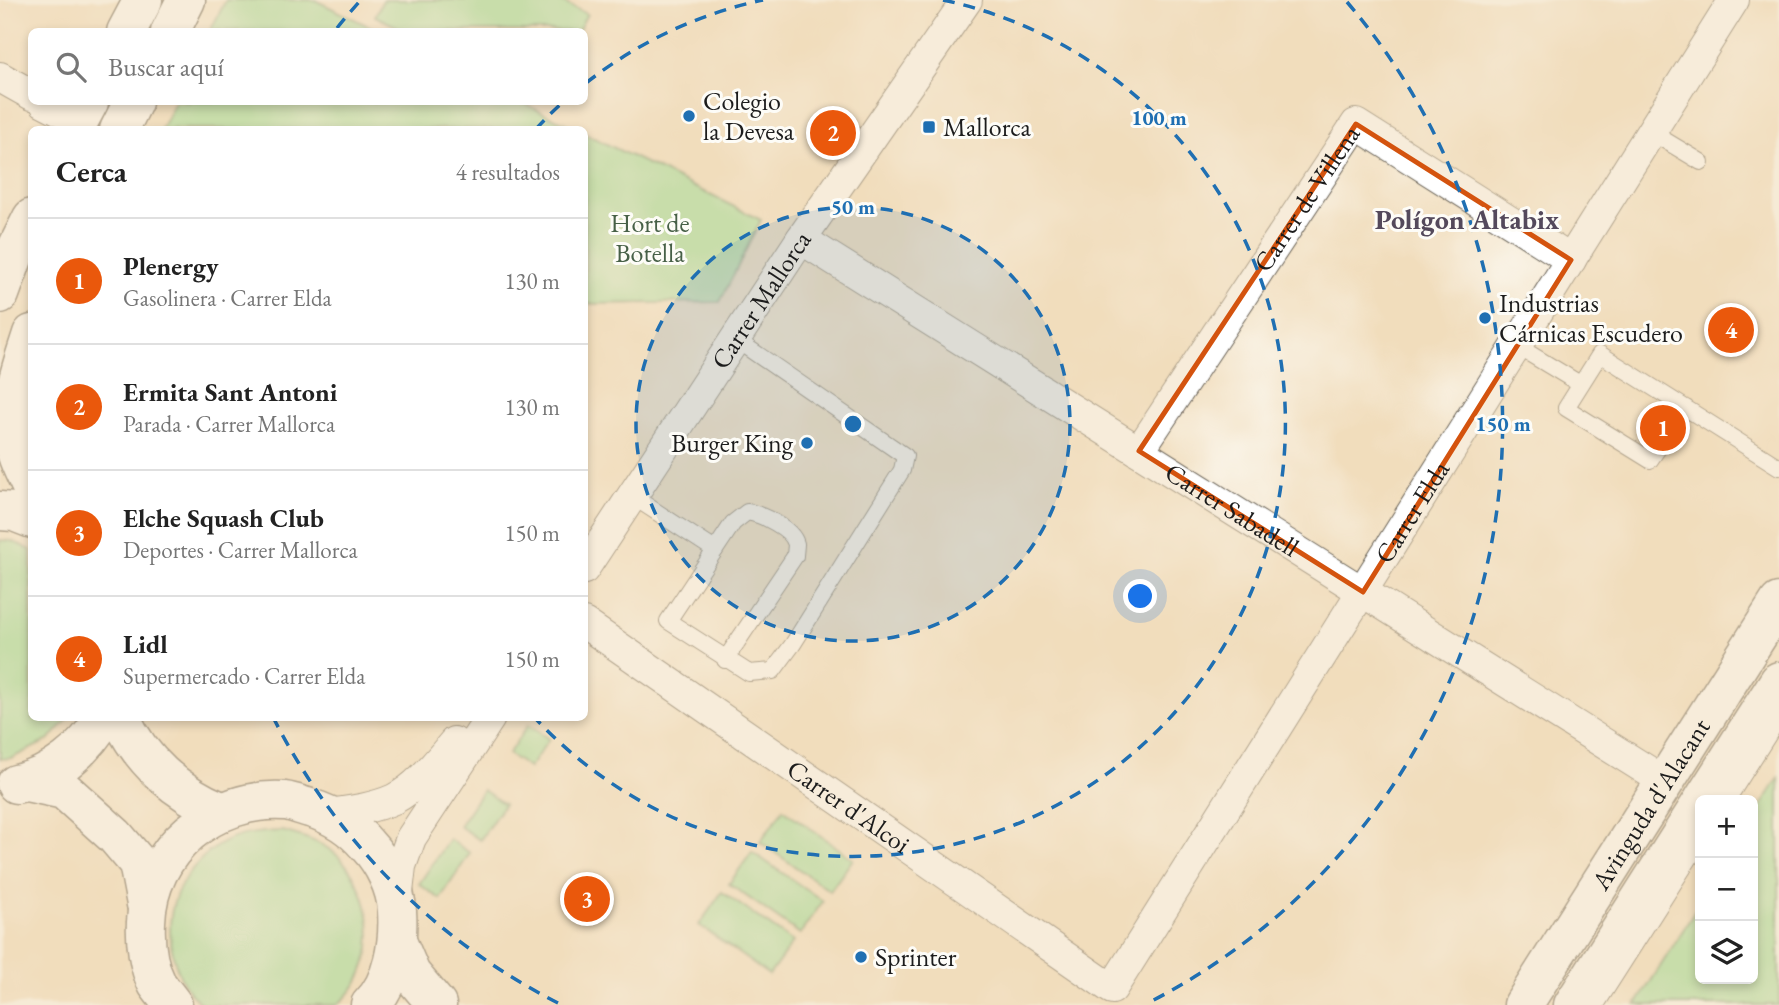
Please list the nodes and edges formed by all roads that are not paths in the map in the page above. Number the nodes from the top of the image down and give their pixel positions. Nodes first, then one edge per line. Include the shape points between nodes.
1 (143, 0) edge
2 (186, 0) edge
3 (967, 0) edge
4 (1734, 0) edge
5 (128, 28) edge
6 (172, 28) edge
7 (0, 77) edge
8 (28, 92) edge
9 (51, 105) edge
10 (132, 105) edge
11 (81, 117) edge
12 (121, 126) edge
13 (1651, 132) junction
14 (1701, 162) dead end
15 (801, 239) junction
16 (16, 247) edge
17 (1571, 260) junction
18 (0, 294) edge
19 (735, 339) junction
20 (1517, 346) junction
21 (28, 347) edge
22 (1580, 384) junction
23 (1686, 408) junction
24 (1139, 452) junction
25 (1779, 467) edge
26 (28, 481) edge
27 (632, 496) junction
28 (0, 511) edge
29 (28, 517) edge
30 (715, 550) junction
31 (588, 563) edge
32 (1363, 592) junction
33 (1779, 602) edge
34 (588, 626) edge
35 (725, 660) junction
36 (1779, 681) edge
37 (1779, 718) edge
38 (101, 721) edge
39 (123, 721) edge
40 (472, 721) edge
41 (488, 721) edge
42 (1664, 781) junction
43 (13, 785) edge
44 (1706, 795) edge
45 (1730, 795) edge
46 (221, 811) junction
47 (1695, 813) edge
48 (329, 814) junction
49 (1695, 850) edge
50 (397, 902) junction
51 (146, 904) junction
52 (397, 941) junction
53 (1112, 989) joint
54 (162, 998) edge
55 (370, 1005) edge
56 (437, 1005) edge
57 (1523, 1005) edge
58 (1573, 1005) edge
59 (1596, 1005) edge

1 - 5 main road
2 - 6 main road
3 - 15 street, Carrer Mallorca
4 - 13 street, Carrer Elda
7 - 8 street
9 - 11 street
10 - 12 main road
13 - 14 lane
13 - 17 street, Carrer Elda
15 - 19 street, Carrer Mallorca
15 - 24 street, Carrer Sabadell
16 - 18 main road
17 - 20 street, Carrer Elda
17 - 24 street, Carrer de Villena via 1356,124
19 - 27 street, Carrer Mallorca
19 - 35 lane via 905,456 895,482 773,671 749,673
20 - 22 lane
20 - 32 street, Carrer Elda
21 - 26 main road via 17,383 12,433
22 - 23 lane via 1600,354
22 - 23 lane via 1566,408 1650,460
23 - 25 lane
24 - 32 street, Carrer Sabadell
27 - 30 lane
27 - 31 street, Carrer Mallorca
28 - 29 main road
30 - 35 lane via 668,621
30 - 35 lane via 733,523 747,512 762,514 791,535 796,545 795,556
32 - 42 street, Carrer Sabadell
32 - 53 street, Carrer Elda
33 - 42 main road, Avinguda d'Alacant
34 - 53 street, Carrer d'Alcoi
36 - 44 main road, Avinguda d'Alacant
37 - 45 lane
38 - 43 main road via 78,750 54,769
39 - 46 main road via 141,750 173,785
40 - 48 street via 428,772 394,798
41 - 50 street via 411,838 401,866
42 - 57 main road, Avinguda d'Alacant
43 - 51 main road via 64,790 138,863
46 - 48 main road via 246,803 286,801
46 - 51 main road via 183,836 158,871
47 - 58 main road, Avinguda d'Alacant
48 - 50 main road via 354,831 374,853
49 - 59 lane
50 - 52 main road
51 - 54 main road via 145,942
52 - 55 main road via 392,965
52 - 56 main road via 411,974

